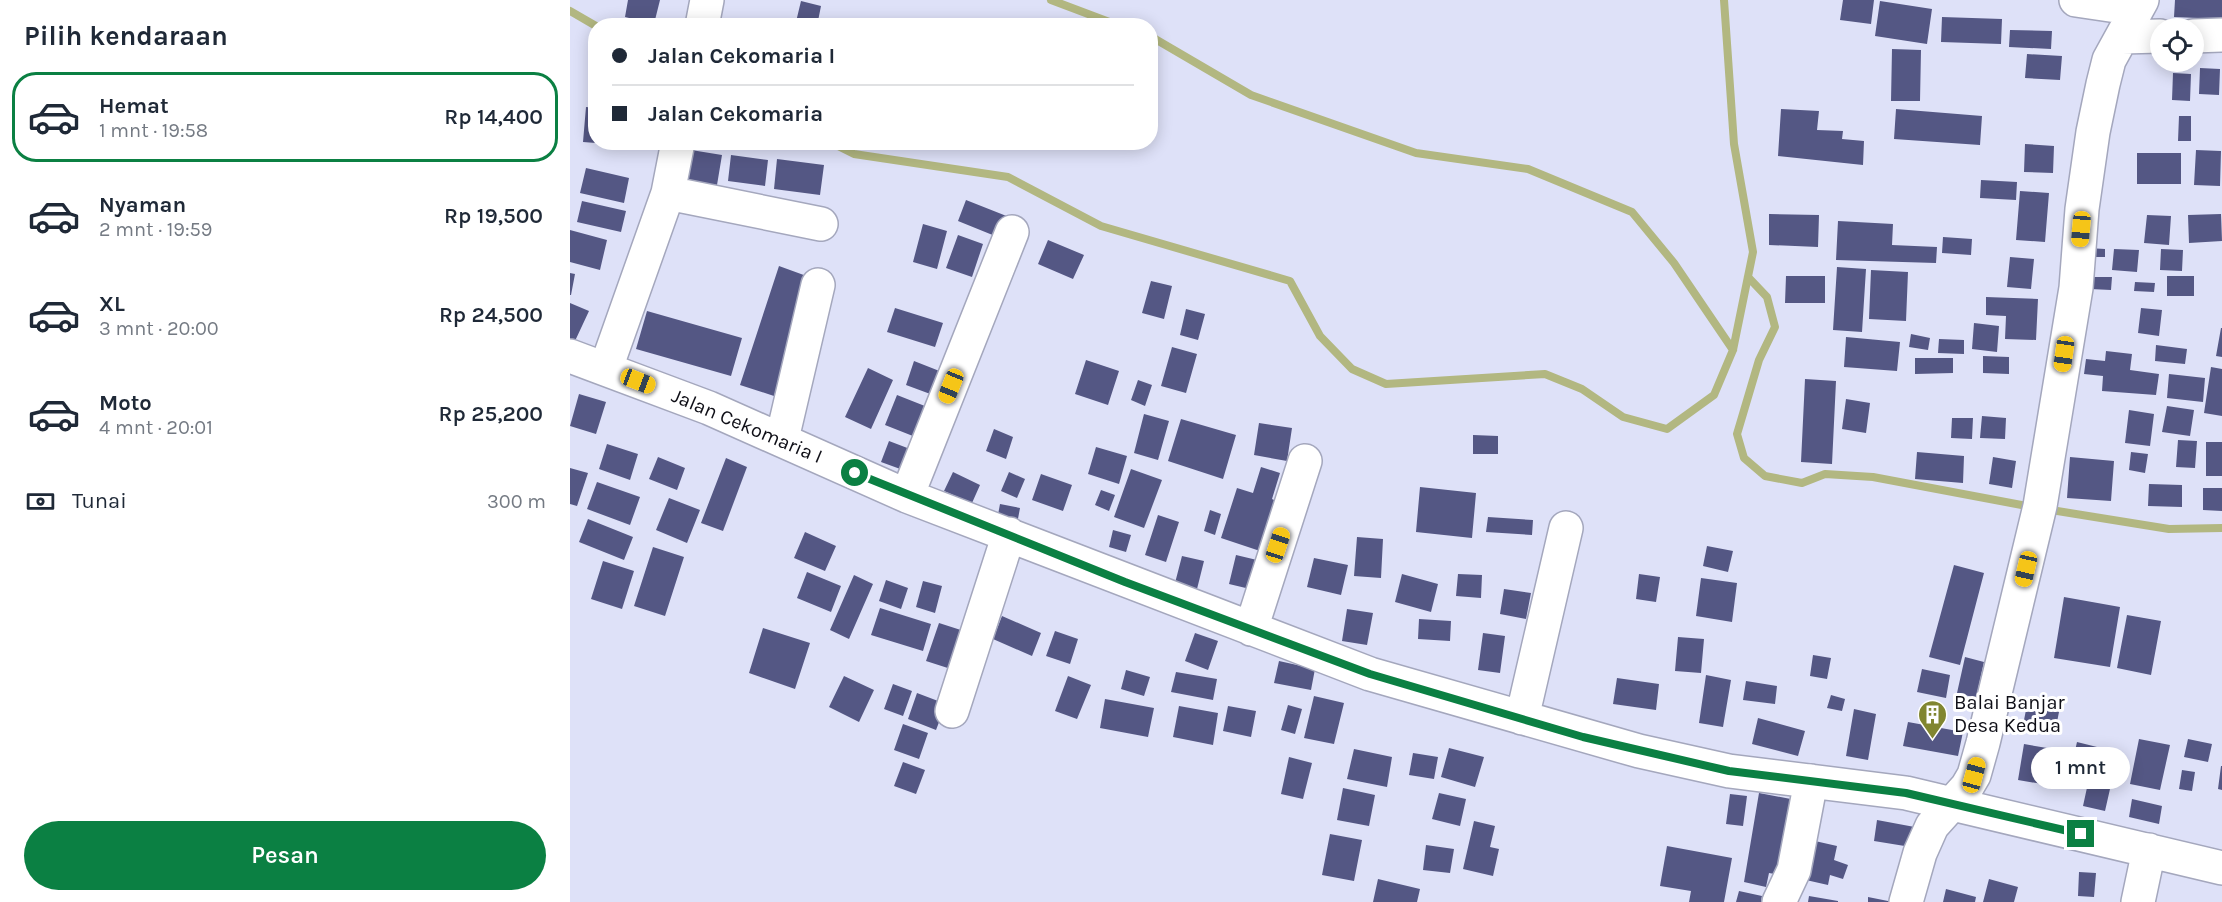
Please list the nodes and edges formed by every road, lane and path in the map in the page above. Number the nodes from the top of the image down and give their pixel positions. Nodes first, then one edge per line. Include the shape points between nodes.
1 (707, 0) edge
2 (2076, 0) edge
3 (2134, 15) edge
4 (704, 18) edge
5 (2150, 28) edge
6 (2222, 35) edge
7 (2204, 36) edge
8 (676, 150) edge
9 (668, 193) junction
10 (820, 224) dead end
11 (1012, 232) dead end
12 (818, 285) dead end
13 (570, 356) edge
14 (606, 368) junction
15 (783, 439) junction
16 (1305, 461) dead end
17 (907, 496) junction
18 (1566, 528) dead end
19 (1009, 534) junction
20 (1251, 628) junction
21 (952, 711) dead end
22 (1522, 718) junction
23 (1811, 781) junction
24 (1953, 804) junction
25 (2149, 850) junction
26 (2222, 868) edge
27 (1779, 902) edge
28 (1906, 902) edge
29 (2138, 902) edge

1 - 4 street
2 - 3 street
3 - 5 street
3 - 24 street via 2109,60 2093,132 2076,288 2037,518 1974,775
6 - 7 street
8 - 9 street
9 - 10 street
9 - 14 street
11 - 17 street
12 - 15 street
13 - 14 street, Jalan Cekomaria I
14 - 15 street, Jalan Cekomaria I
15 - 17 street, Jalan Cekomaria I
16 - 20 street
17 - 19 street, Jalan Cekomaria I
18 - 22 street
19 - 20 street, Jalan Cekomaria I
19 - 21 street
20 - 22 street, Jalan Cekomaria I via 1370,674
22 - 23 street, Jalan Cekomaria I via 1729,771
23 - 24 street, Jalan Cekomaria I via 1906,793
23 - 27 street via 1794,870
24 - 25 street, Jalan Cekomaria I
24 - 28 street via 1932,826
25 - 26 street, Jalan Cekomaria I
25 - 29 street

